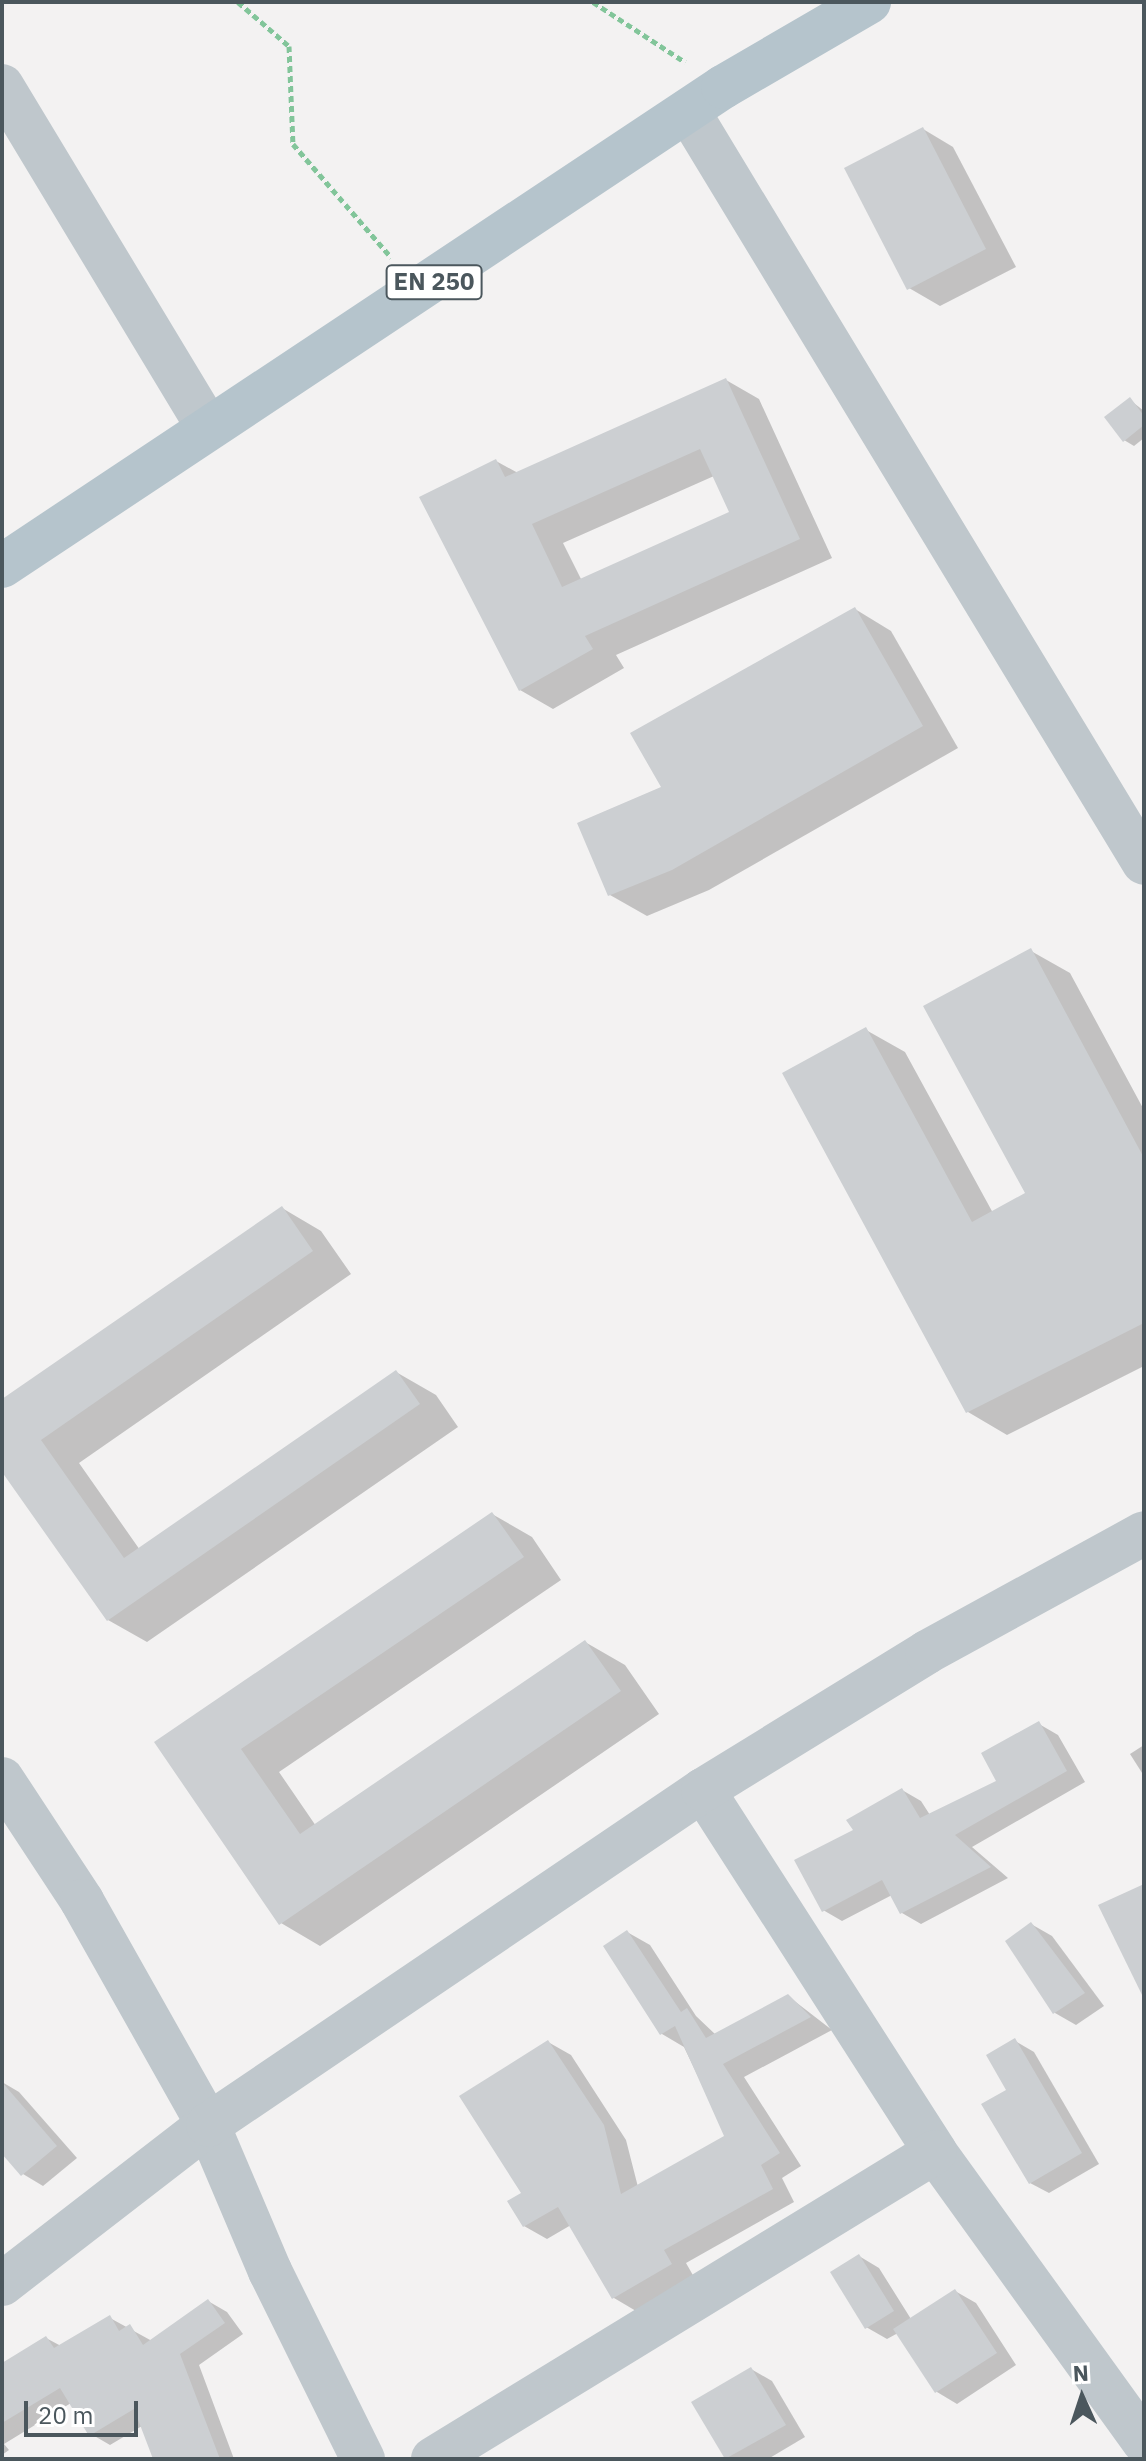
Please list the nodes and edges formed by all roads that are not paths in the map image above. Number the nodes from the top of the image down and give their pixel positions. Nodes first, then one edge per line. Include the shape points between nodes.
1 (869, 2) edge
2 (2, 86) edge
3 (688, 111) junction
4 (207, 426) junction
5 (2, 566) edge
6 (1142, 854) edge
7 (1144, 1533) edge
8 (2, 1779) edge
9 (703, 1790) junction
10 (208, 2125) junction
11 (935, 2152) junction
12 (2, 2284) edge
13 (1144, 2442) edge
14 (363, 2459) edge
15 (433, 2459) edge

1 - 3 main road, EN 250
2 - 4 street
3 - 4 main road, EN 250 via 421,291
3 - 6 street
4 - 5 main road, EN 250
7 - 9 street via 927,1652
8 - 10 street via 82,1901
9 - 10 street
9 - 11 street
10 - 12 street
10 - 14 street via 270,2271
11 - 13 street
11 - 15 street

